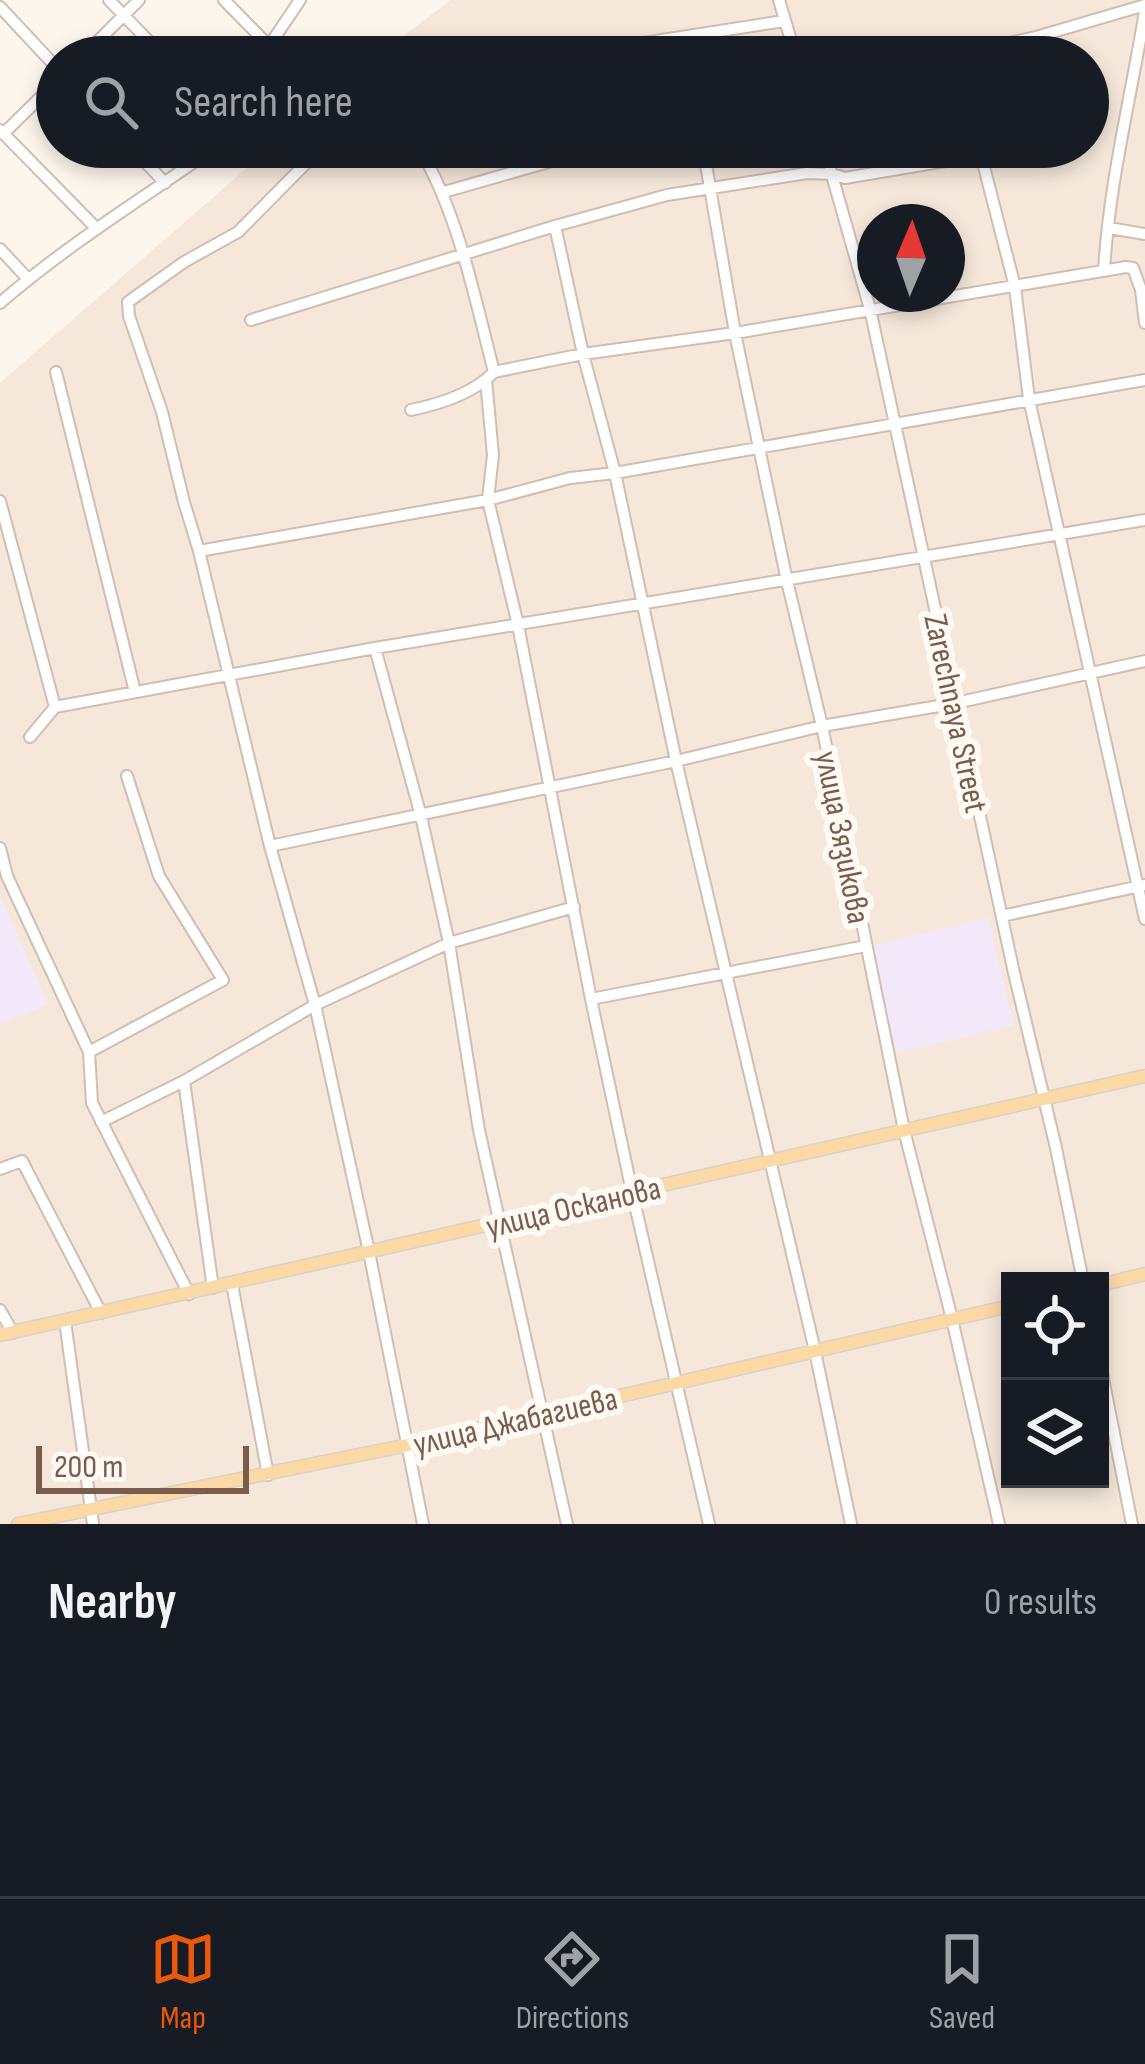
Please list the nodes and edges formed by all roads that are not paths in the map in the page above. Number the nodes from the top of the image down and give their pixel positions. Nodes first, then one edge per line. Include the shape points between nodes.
1 (109, 0) edge
2 (139, 0) edge
3 (224, 0) edge
4 (300, 0) edge
5 (779, 0) edge
6 (0, 7) edge
7 (1145, 8) edge
8 (124, 16) junction
9 (784, 21) junction
10 (104, 36) edge
11 (144, 36) edge
12 (259, 36) edge
13 (276, 36) edge
14 (679, 36) edge
15 (789, 36) edge
16 (1040, 36) edge
17 (36, 46) edge
18 (36, 100) edge
19 (1, 132) edge
20 (36, 167) edge
21 (37, 168) edge
22 (151, 168) edge
23 (186, 168) edge
24 (301, 168) edge
25 (430, 168) edge
26 (530, 168) edge
27 (706, 168) edge
28 (830, 168) edge
29 (896, 168) edge
30 (987, 168) edge
31 (832, 174) junction
32 (165, 183) junction
33 (708, 188) junction
34 (444, 193) junction
35 (555, 226) junction
36 (1109, 228) junction
37 (97, 229) junction
38 (1145, 234) edge
39 (0, 249) edge
40 (463, 256) junction
41 (857, 263) edge
42 (1104, 271) junction
43 (28, 279) junction
44 (1015, 287) junction
45 (965, 295) edge
46 (0, 303) edge
47 (857, 311) edge
48 (871, 312) edge
49 (251, 320) dead end
50 (1145, 323) edge
51 (735, 333) junction
52 (583, 354) junction
53 (56, 372) dead end
54 (490, 376) junction
55 (1145, 380) edge
56 (1029, 399) junction
57 (411, 410) dead end
58 (894, 423) junction
59 (759, 447) junction
60 (615, 473) junction
61 (488, 500) junction
62 (0, 501) edge
63 (1145, 520) edge
64 (1060, 536) junction
65 (199, 551) junction
66 (923, 558) junction
67 (787, 580) junction
68 (642, 605) junction
69 (518, 625) junction
70 (375, 648) junction
71 (1145, 662) edge
72 (1089, 672) junction
73 (228, 675) junction
74 (134, 692) junction
75 (956, 703) junction
76 (55, 707) junction
77 (822, 726) junction
78 (30, 736) dead end
79 (676, 761) junction
80 (127, 776) dead end
81 (550, 787) junction
82 (421, 816) junction
83 (270, 846) junction
84 (0, 848) edge
85 (1141, 886) edge
86 (574, 907) junction
87 (1002, 916) junction
88 (1145, 919) edge
89 (449, 943) junction
90 (866, 946) junction
91 (725, 973) junction
92 (591, 999) junction
93 (315, 1005) junction
94 (89, 1052) junction
95 (1145, 1076) edge
96 (184, 1081) junction
97 (1044, 1097) junction
98 (101, 1122) junction
99 (904, 1130) junction
100 (769, 1161) junction
101 (0, 1169) edge
102 (632, 1192) junction
103 (500, 1222) junction
104 (369, 1252) junction
105 (1081, 1272) edge
106 (1145, 1274) edge
107 (1109, 1283) edge
108 (232, 1284) junction
109 (213, 1288) junction
110 (189, 1294) junction
111 (1001, 1308) edge
112 (0, 1310) edge
113 (101, 1313) junction
114 (952, 1319) junction
115 (65, 1321) junction
116 (6, 1334) edge
117 (815, 1351) junction
118 (1103, 1380) edge
119 (678, 1383) junction
120 (541, 1416) junction
121 (407, 1445) junction
122 (268, 1475) junction
123 (92, 1508) junction
124 (18, 1524) edge
125 (93, 1524) edge
126 (423, 1524) edge
127 (568, 1524) edge
128 (709, 1524) edge
129 (851, 1524) edge
130 (998, 1524) edge
131 (1132, 1524) edge

1 - 8 street
2 - 8 street
3 - 12 street
4 - 13 street
5 - 9 street
6 - 17 street
7 - 16 street
7 - 36 street
8 - 10 street
8 - 11 street
9 - 14 street
9 - 15 street
18 - 19 street
19 - 20 street
21 - 37 street
22 - 32 street
23 - 32 street
24 - 65 street via 238,232 128,302
25 - 34 street
26 - 34 street
27 - 33 street, улица Зязикова
28 - 31 street, Zarechnaya Street
29 - 31 street
30 - 44 street
31 - 33 street
31 - 41 street, Zarechnaya Street
32 - 37 street
33 - 35 street
33 - 51 street, улица Зязикова
34 - 40 street
35 - 40 street
35 - 52 street
36 - 38 street
36 - 42 street
37 - 43 street
39 - 43 street
40 - 49 street
40 - 54 street
42 - 44 street
42 - 50 street via 1132,268
43 - 46 street
44 - 45 street
44 - 56 street
47 - 51 street
48 - 58 street, Zarechnaya Street
51 - 52 street
51 - 59 street, улица Зязикова
52 - 54 street
52 - 60 street
53 - 74 street
54 - 57 street
54 - 61 street
55 - 56 street
56 - 58 street
56 - 64 street
58 - 59 street
58 - 66 street, Zarechnaya Street
59 - 60 street
59 - 67 street, улица Зязикова
60 - 61 street
60 - 68 street
61 - 65 street
61 - 69 street
62 - 76 street
63 - 64 street
64 - 66 street
64 - 72 street
65 - 73 street
66 - 67 street
66 - 75 street, Zarechnaya Street
67 - 68 street
67 - 77 street, улица Зязикова
68 - 69 street
68 - 79 street
69 - 70 street
69 - 81 street
70 - 73 street
70 - 82 street
71 - 72 street
72 - 75 street
72 - 85 street
73 - 74 street
73 - 83 street
74 - 76 street
75 - 77 street
75 - 87 street, Zarechnaya Street
76 - 78 street
77 - 79 street
77 - 90 street, улица Зязикова
79 - 81 street
79 - 91 street
80 - 94 street via 159,876 223,980
81 - 82 street
81 - 86 street
82 - 83 street
82 - 89 street
83 - 93 street
84 - 94 street
85 - 87 street
85 - 88 street
86 - 89 street
86 - 92 street
87 - 97 street, Zarechnaya Street
89 - 93 street
89 - 103 street
90 - 91 street
90 - 99 street, улица Зязикова
91 - 92 street
91 - 100 street
92 - 102 street
93 - 96 street
93 - 104 street
94 - 98 street
95 - 97 main road, улица Осканова
96 - 98 street
96 - 109 street
97 - 99 main road, улица Осканова
97 - 105 street, Zarechnaya Street
98 - 110 street
99 - 100 main road, улица Осканова
99 - 114 street, улица Зязикова
100 - 102 main road, улица Осканова
100 - 117 street
101 - 113 street via 22,1161
102 - 103 main road, улица Осканова
102 - 119 street
103 - 104 main road, улица Осканова
103 - 120 street
104 - 108 main road, улица Осканова
104 - 121 street
106 - 107 main road
108 - 109 main road, улица Осканова
108 - 122 street
109 - 110 main road, улица Осканова
110 - 113 main road, улица Осканова
111 - 114 main road, улица Джабагиева
112 - 116 street
113 - 115 main road, улица Осканова
114 - 117 main road, улица Джабагиева
114 - 130 street, улица Зязикова
115 - 116 main road, улица Осканова
115 - 123 street
117 - 119 main road, улица Джабагиева
117 - 129 street
118 - 131 street
119 - 120 main road, улица Джабагиева
119 - 128 street
120 - 121 main road, улица Джабагиева
120 - 127 street
121 - 122 main road, улица Джабагиева
121 - 126 street
122 - 123 main road, улица Джабагиева
123 - 124 main road, улица Джабагиева
123 - 125 street

